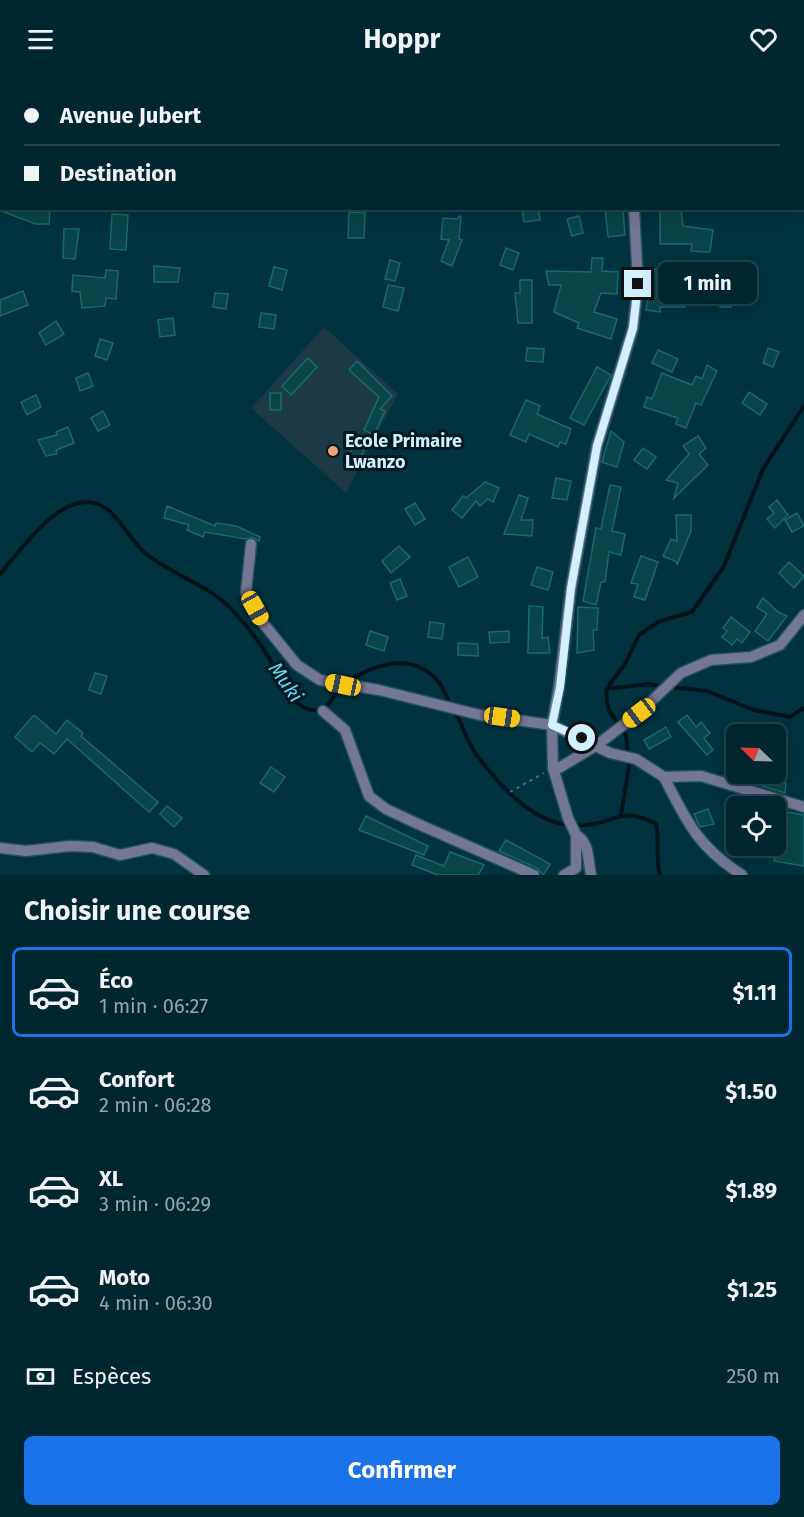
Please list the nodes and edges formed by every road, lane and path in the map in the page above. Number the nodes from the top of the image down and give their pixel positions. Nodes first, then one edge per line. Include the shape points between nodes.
1 (634, 210) edge
2 (251, 544) dead end
3 (804, 615) edge
4 (323, 711) dead end
5 (552, 725) junction
6 (597, 745) junction
7 (553, 768) junction
8 (664, 777) junction
9 (510, 792) dead end
10 (804, 807) edge
11 (576, 835) junction
12 (0, 848) edge
13 (576, 868) junction
14 (204, 875) edge
15 (534, 875) edge
16 (564, 875) edge
17 (591, 875) edge
18 (742, 875) edge

1 - 5 street via 638,284 633,328 597,446 571,588
2 - 5 street via 246,592 263,623 297,665 320,680 480,715
3 - 6 street via 780,645 752,657 711,660 681,673 639,713
4 - 15 street via 345,730 369,796 386,809
5 - 6 street
5 - 7 street
6 - 7 street
6 - 8 street via 610,753 636,759
7 - 9 path
7 - 11 street
8 - 10 street via 701,776
8 - 18 street via 703,846
11 - 13 street
11 - 17 street via 586,846
12 - 14 street via 26,851 93,847 120,855 152,848 174,854
13 - 16 street
13 - 17 street

